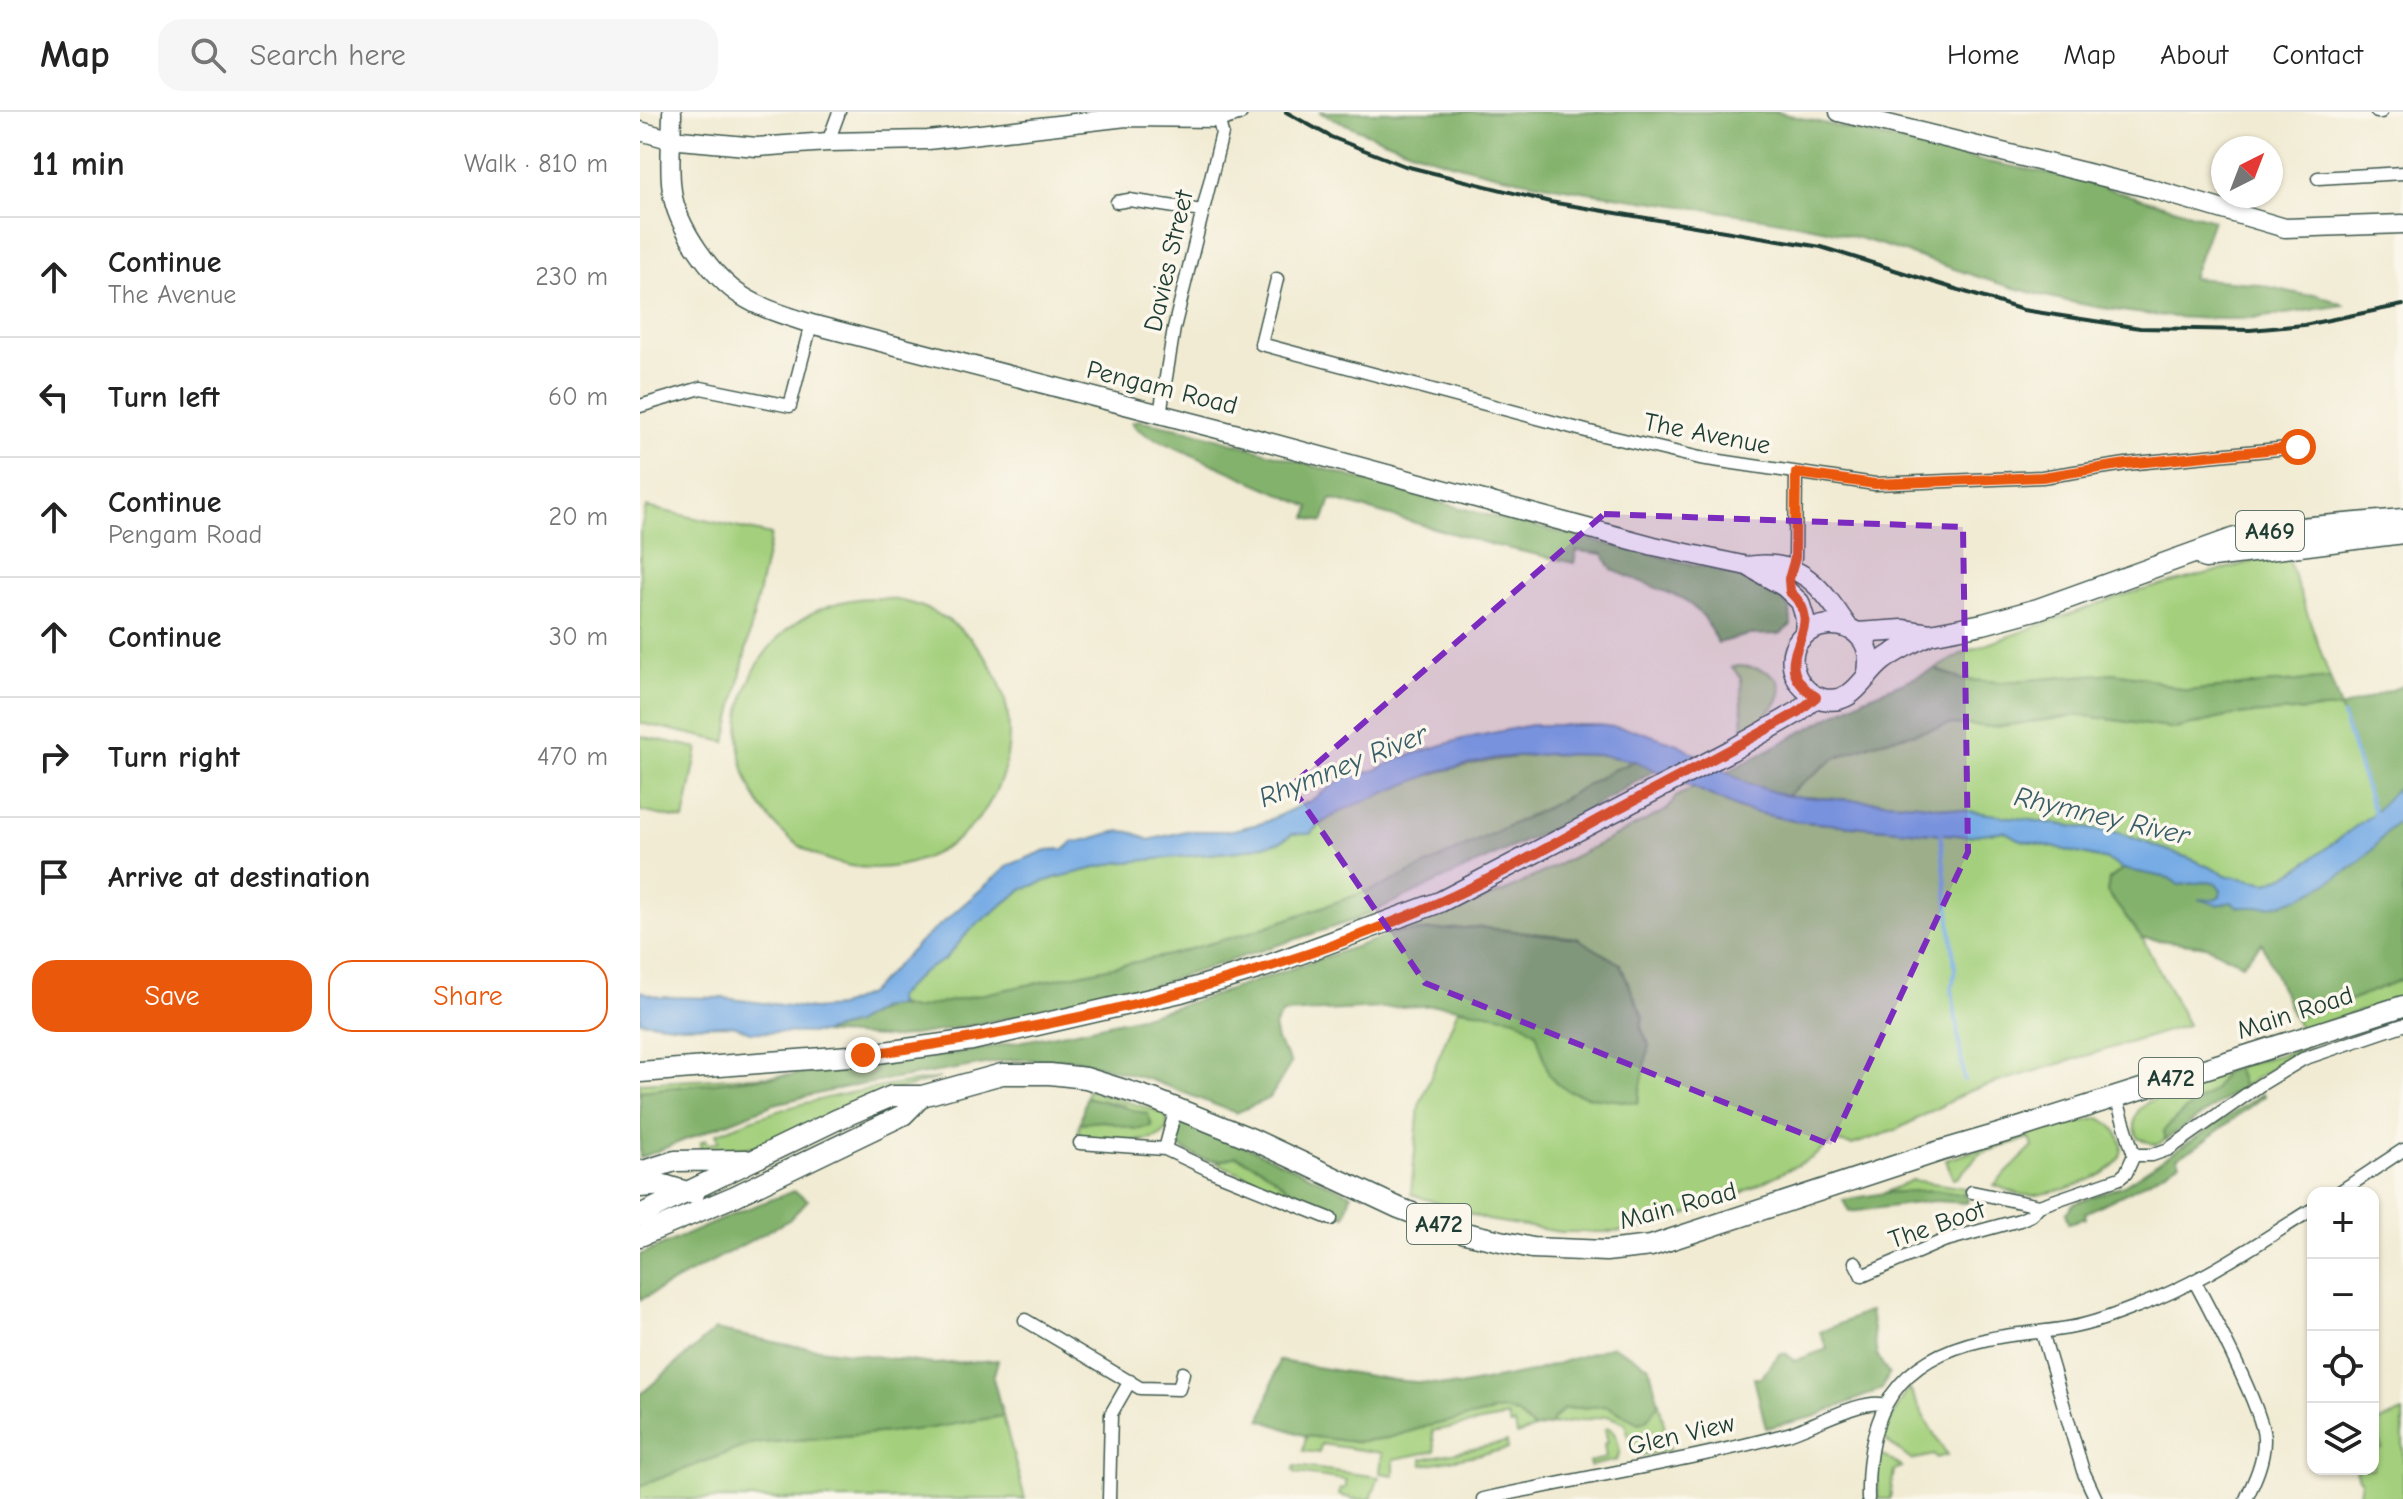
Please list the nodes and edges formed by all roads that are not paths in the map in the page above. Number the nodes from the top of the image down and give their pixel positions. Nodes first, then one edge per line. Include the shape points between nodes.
1 (672, 112) edge
2 (839, 112) edge
3 (1238, 112) edge
4 (1839, 112) edge
5 (1218, 118) junction
6 (640, 131) edge
7 (669, 139) junction
8 (828, 142) junction
9 (2403, 173) edge
10 (2318, 178) dead end
11 (1117, 202) dead end
12 (1202, 211) junction
13 (2403, 224) edge
14 (1277, 279) dead end
15 (811, 324) junction
16 (640, 406) edge
17 (1160, 414) junction
18 (2298, 447) dead end
19 (1796, 473) junction
20 (2403, 519) edge
21 (2403, 533) edge
22 (1747, 566) junction
23 (1792, 570) junction
24 (2143, 571) junction
25 (1790, 592) junction
26 (1853, 631) junction
27 (1804, 634) junction
28 (1930, 634) junction
29 (1867, 677) junction
30 (1816, 697) junction
31 (2403, 1006) edge
32 (2403, 1025) edge
33 (640, 1072) edge
34 (922, 1096) junction
35 (2116, 1097) junction
36 (1176, 1108) junction
37 (1080, 1143) dead end
38 (1165, 1149) junction
39 (2402, 1153) edge
40 (2134, 1155) junction
41 (754, 1160) junction
42 (640, 1172) edge
43 (640, 1187) edge
44 (2348, 1187) edge
45 (689, 1192) junction
46 (1972, 1192) dead end
47 (716, 1202) junction
48 (2039, 1206) junction
49 (2307, 1213) edge
50 (640, 1215) edge
51 (1331, 1219) dead end
52 (640, 1236) edge
53 (1855, 1262) dead end
54 (2195, 1282) junction
55 (1025, 1320) dead end
56 (2042, 1332) junction
57 (1183, 1373) dead end
58 (1130, 1381) junction
59 (1885, 1405) junction
60 (1109, 1499) edge
61 (1483, 1499) edge
62 (1868, 1499) edge
63 (2096, 1499) edge
64 (2246, 1499) edge

1 - 7 street, Pengam Road
2 - 8 street
3 - 5 street
4 - 13 street via 2149,188 2285,228
5 - 8 street via 1126,117 928,140
5 - 12 street, Davies Street via 1222,133
6 - 7 street
7 - 8 street via 757,147
7 - 15 street, Pengam Road via 672,195 689,237 713,270 743,297
9 - 10 street
11 - 12 street
12 - 17 street, Davies Street
14 - 19 street, The Avenue via 1261,344 1686,455
15 - 16 street via 790,406 701,388
15 - 17 street, Pengam Road
17 - 22 street, Pengam Road
18 - 19 street, The Avenue via 2042,477 1875,484
19 - 23 street
20 - 24 main road, A469 via 2235,538
21 - 24 main road, A469 via 2196,559
22 - 23 street, Pengam Road via 1767,563
22 - 25 street, Pengam Road
23 - 25 street
23 - 26 street, Pengam Road via 1818,585
24 - 28 main road, A469 via 2038,609
25 - 27 street via 1800,602
26 - 27 main road, A469 via 1824,624
26 - 28 main road, A469
26 - 29 main road via 1868,653
27 - 30 main road via 1793,666 1797,679
28 - 29 main road, A469 via 1890,655
29 - 30 main road, A469 via 1839,699
30 - 33 main road, A469 via 1730,751 1440,902 1264,967 1181,992 972,1040 863,1055
31 - 35 main road, Main Road / A472
32 - 40 street, Main Road via 2303,1059 2169,1149
34 - 36 main road, Main Road / A472 via 989,1076 1050,1074 1086,1078
34 - 41 main road, A472 via 892,1096
34 - 47 main road, A472 via 903,1115
35 - 36 main road, Main Road / A472 via 1651,1246 1606,1251 1532,1248 1465,1233
35 - 40 street
36 - 38 street
37 - 38 street
38 - 51 street
39 - 44 street
40 - 48 street via 2120,1178
41 - 42 main road, A472 via 687,1159
41 - 45 main road
43 - 45 main road via 664,1185
45 - 47 main road
45 - 50 main road
46 - 48 street
47 - 52 main road
48 - 53 street, The Boot via 2020,1220 1943,1241 1862,1276
49 - 54 street
54 - 56 street via 2100,1320
54 - 64 street via 2265,1437
55 - 58 street
56 - 59 street via 1965,1345 1928,1362 1901,1383
56 - 63 street
57 - 58 street via 1182,1385 1174,1390 1148,1390
58 - 60 street via 1111,1414
59 - 61 street, Glen View via 1871,1402 1788,1434
59 - 62 street via 1870,1450

